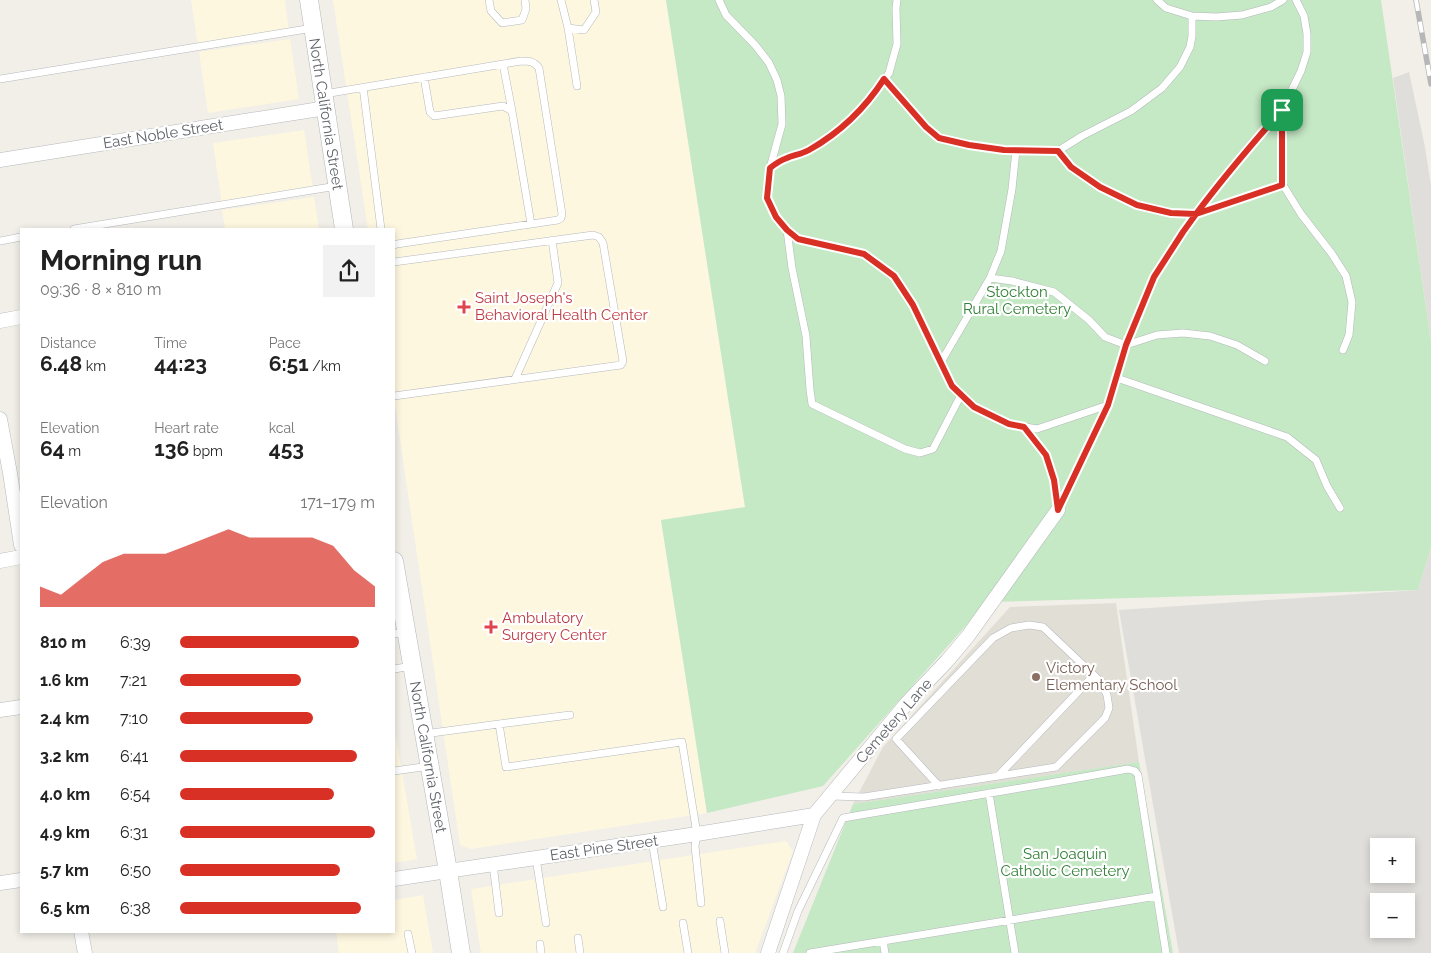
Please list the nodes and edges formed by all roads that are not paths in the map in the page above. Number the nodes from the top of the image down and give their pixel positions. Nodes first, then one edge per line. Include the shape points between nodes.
1 (309, 0) edge
2 (489, 0) edge
3 (525, 0) edge
4 (561, 0) edge
5 (594, 0) edge
6 (719, 0) edge
7 (897, 0) edge
8 (1157, 0) edge
9 (1283, 0) edge
10 (1296, 0) edge
11 (1192, 16) junction
12 (313, 28) junction
13 (568, 28) junction
14 (503, 64) junction
15 (424, 77) junction
16 (0, 79) edge
17 (884, 79) junction
18 (577, 86) dead end
19 (362, 87) junction
20 (324, 101) junction
21 (1282, 110) junction
22 (512, 111) junction
23 (1016, 150) junction
24 (1058, 151) junction
25 (0, 160) edge
26 (770, 168) junction
27 (1282, 185) junction
28 (337, 186) junction
29 (1196, 214) junction
30 (531, 224) junction
31 (80, 228) edge
32 (344, 228) edge
33 (382, 228) edge
34 (787, 230) junction
35 (20, 237) edge
36 (552, 240) junction
37 (0, 241) edge
38 (395, 245) edge
39 (395, 262) edge
40 (990, 278) junction
41 (20, 317) edge
42 (0, 321) edge
43 (1126, 345) junction
44 (1343, 350) dead end
45 (941, 362) junction
46 (1265, 362) dead end
47 (1117, 378) junction
48 (515, 379) junction
49 (961, 395) junction
50 (395, 396) edge
51 (1108, 405) junction
52 (0, 419) edge
53 (1024, 427) junction
54 (16, 472) edge
55 (1340, 508) dead end
56 (1058, 510) junction
57 (20, 530) edge
58 (20, 558) edge
59 (0, 561) edge
60 (395, 573) edge
61 (400, 632) edge
62 (412, 666) junction
63 (395, 669) edge
64 (1094, 675) junction
65 (20, 707) edge
66 (0, 710) edge
67 (570, 715) dead end
68 (499, 724) junction
69 (424, 734) junction
70 (430, 766) junction
71 (395, 771) edge
72 (998, 777) junction
73 (939, 786) junction
74 (989, 793) junction
75 (831, 796) junction
76 (814, 815) junction
77 (697, 834) junction
78 (652, 841) junction
79 (536, 858) junction
80 (493, 864) junction
81 (448, 871) junction
82 (395, 879) edge
83 (20, 880) edge
84 (0, 883) edge
85 (1157, 896) junction
86 (701, 903) dead end
87 (663, 907) dead end
88 (499, 913) dead end
89 (1010, 919) junction
90 (720, 921) dead end
91 (546, 923) dead end
92 (682, 923) dead end
93 (81, 933) edge
94 (408, 934) dead end
95 (578, 938) dead end
96 (883, 941) junction
97 (540, 944) dead end
98 (85, 953) edge
99 (412, 953) edge
100 (460, 953) edge
101 (542, 953) edge
102 (580, 953) edge
103 (688, 953) edge
104 (725, 953) edge
105 (768, 953) edge
106 (782, 953) edge
107 (810, 953) edge
108 (885, 953) edge
109 (1015, 953) edge
110 (1166, 953) edge

1 - 12 street, North California Street
2 - 3 lane via 491,12 502,23 522,20
4 - 13 lane
5 - 13 lane via 596,12 584,30
6 - 26 lane via 726,15 756,46 777,80 782,124
7 - 17 lane via 897,44 889,73
8 - 11 lane via 1166,8
9 - 11 lane via 1242,15
10 - 21 lane via 1304,16 1307,52 1302,71
11 - 24 lane via 1190,48 1180,67 1162,88 1131,111
12 - 16 lane
12 - 20 street, North California Street
13 - 18 lane
14 - 15 lane
14 - 22 lane
14 - 30 lane via 530,61 539,68 562,214 558,220
15 - 19 lane
15 - 22 lane via 430,112 434,116 503,106
17 - 23 lane via 939,138
17 - 26 lane via 854,118 832,136
19 - 20 lane
19 - 33 lane
20 - 25 street, East Noble Street
20 - 28 street, North California Street
21 - 27 lane
21 - 29 lane
22 - 30 lane
23 - 24 lane
23 - 40 lane via 1001,250
24 - 29 lane via 1071,167 1100,187 1137,205 1171,213
26 - 34 lane via 767,198
27 - 29 lane
27 - 44 lane via 1346,276 1352,302 1349,335
28 - 31 lane
28 - 32 street, North California Street
29 - 43 lane via 1154,277
30 - 38 lane
34 - 45 lane via 798,239 864,254 894,276 913,305
34 - 49 lane via 806,336 812,404 905,449 920,452 933,449
35 - 37 lane
36 - 39 lane
36 - 48 lane via 558,283
36 - 48 lane via 593,235 603,243 623,361 621,365
40 - 43 lane via 1054,292 1105,337
40 - 45 lane
41 - 42 street
43 - 46 lane via 1183,333 1210,336 1237,345
43 - 47 lane
45 - 49 lane via 952,386
47 - 51 lane
47 - 55 lane via 1286,437 1316,460
48 - 50 lane
49 - 53 lane via 974,407 1009,424
51 - 53 lane via 1037,430
51 - 56 lane
52 - 54 street
53 - 56 lane via 1046,455
54 - 57 street
56 - 75 street, Cemetery Lane via 968,636 907,702
58 - 59 street
60 - 61 street, North California Street
61 - 62 street, North California Street
62 - 63 lane
62 - 69 street, North California Street
64 - 72 lane
64 - 72 lane via 1102,682 1107,695 1109,708 1105,718 1056,766
64 - 73 lane via 1043,627 1011,628 993,638 896,739
65 - 66 street
67 - 68 lane
68 - 69 lane
68 - 77 lane via 506,766 682,742
69 - 70 street, North California Street
70 - 71 lane
70 - 81 street, North California Street
72 - 73 lane
73 - 75 lane via 864,797
74 - 85 lane via 1128,769 1135,771
74 - 89 lane
74 - 106 lane via 843,818 798,911
75 - 76 street, Cemetery Lane
76 - 77 street, East Pine Street
76 - 105 street, Cemetery Lane
77 - 78 street, East Pine Street
77 - 86 lane via 695,846
78 - 79 street, East Pine Street
78 - 87 lane
79 - 80 street, East Pine Street
79 - 91 lane
80 - 81 street, East Pine Street
80 - 88 lane
81 - 82 street, East Pine Street
81 - 100 street, North California Street
83 - 84 street
85 - 89 lane
85 - 110 lane
89 - 96 lane
89 - 109 lane
90 - 104 lane
92 - 103 lane
93 - 98 street
94 - 99 lane
95 - 102 lane
96 - 107 lane
96 - 108 lane
97 - 101 lane

